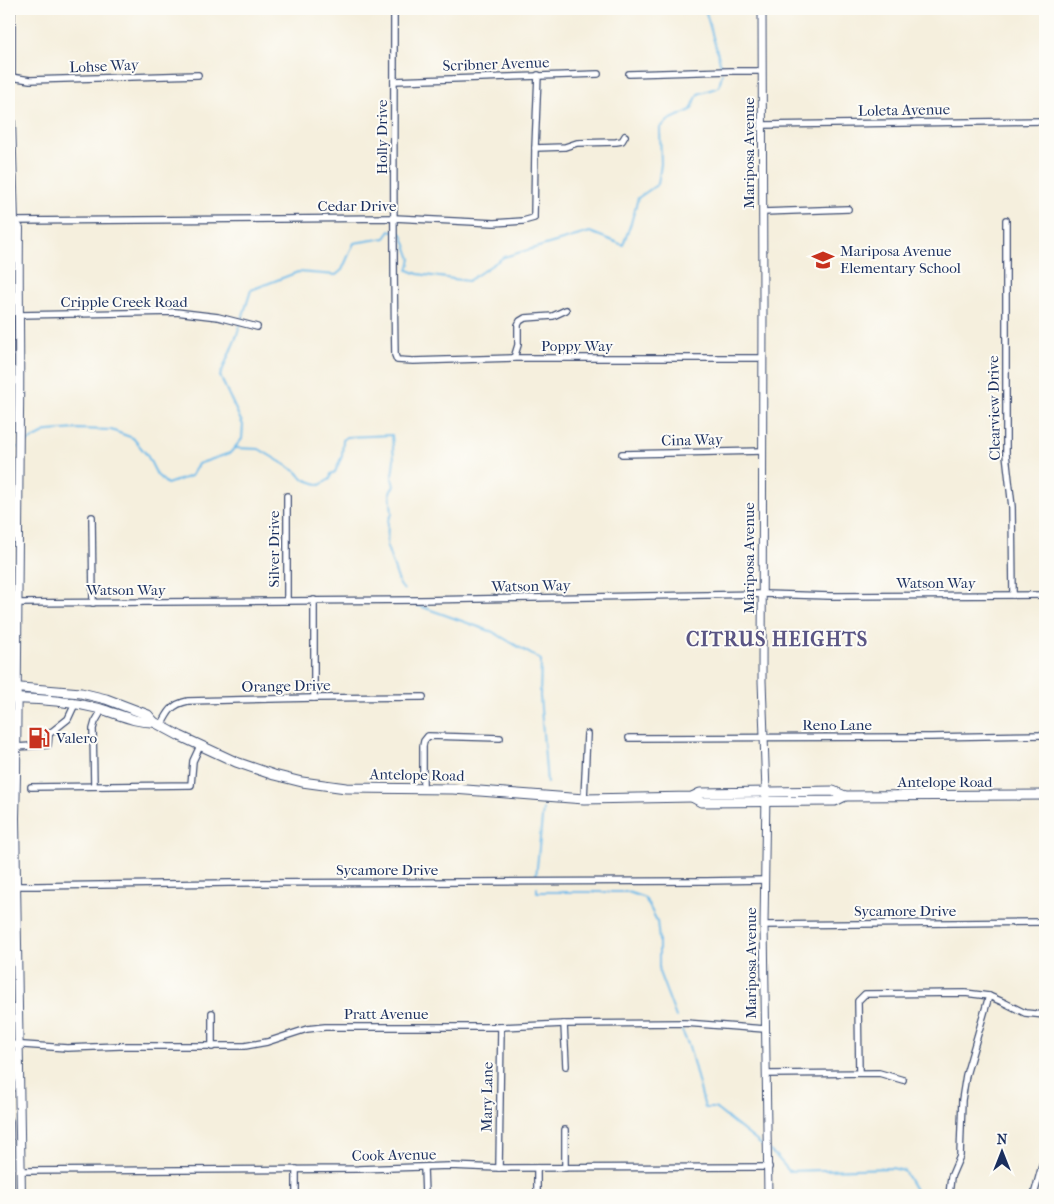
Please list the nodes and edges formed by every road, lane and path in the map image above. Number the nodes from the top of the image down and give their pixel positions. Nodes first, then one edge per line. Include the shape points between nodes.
1 (11, 9) edge
2 (394, 9) edge
3 (762, 9) edge
4 (762, 71) junction
5 (598, 74) dead end
6 (629, 74) dead end
7 (538, 75) junction
8 (198, 76) dead end
9 (11, 77) junction
10 (394, 81) junction
11 (1045, 121) edge
12 (763, 125) junction
13 (625, 136) dead end
14 (535, 148) junction
15 (848, 209) dead end
16 (763, 212) junction
17 (394, 218) junction
18 (1006, 220) dead end
19 (11, 224) edge
20 (9, 306) edge
21 (566, 310) dead end
22 (19, 315) junction
23 (257, 327) dead end
24 (396, 355) joint
25 (514, 358) junction
26 (763, 358) junction
27 (19, 413) junction
28 (9, 415) edge
29 (763, 451) junction
30 (622, 454) dead end
31 (286, 496) dead end
32 (92, 517) dead end
33 (763, 594) junction
34 (1013, 595) junction
35 (1045, 595) edge
36 (314, 600) junction
37 (287, 601) junction
38 (17, 603) junction
39 (93, 603) junction
40 (12, 687) edge
41 (424, 697) dead end
42 (314, 698) junction
43 (12, 699) edge
44 (75, 704) junction
45 (102, 710) junction
46 (157, 724) junction
47 (587, 734) dead end
48 (1045, 735) edge
49 (500, 738) dead end
50 (629, 738) dead end
51 (764, 738) junction
52 (200, 746) junction
53 (16, 747) junction
54 (94, 786) junction
55 (31, 787) dead end
56 (423, 789) junction
57 (766, 792) junction
58 (1045, 795) edge
59 (844, 796) junction
60 (692, 797) junction
61 (584, 799) junction
62 (766, 802) junction
63 (765, 880) junction
64 (12, 886) edge
65 (1045, 922) edge
66 (764, 924) junction
67 (989, 996) junction
68 (212, 1013) dead end
69 (1045, 1015) edge
70 (564, 1024) junction
71 (501, 1027) junction
72 (766, 1029) junction
73 (9, 1044) edge
74 (18, 1044) junction
75 (212, 1046) junction
76 (566, 1066) dead end
77 (859, 1073) junction
78 (766, 1074) junction
79 (903, 1080) dead end
80 (1045, 1083) edge
81 (9, 1113) edge
82 (9, 1121) edge
83 (565, 1130) dead end
84 (769, 1164) junction
85 (424, 1168) junction
86 (499, 1168) junction
87 (538, 1168) junction
88 (565, 1168) junction
89 (296, 1169) junction
90 (20, 1171) junction
91 (10, 1195) edge
92 (21, 1195) edge
93 (296, 1195) edge
94 (425, 1195) edge
95 (537, 1195) edge
96 (768, 1195) edge
97 (949, 1195) edge
98 (1034, 1195) edge

1 - 9 main road
2 - 10 street, Holly Drive
3 - 4 street, Mariposa Avenue
4 - 6 street
4 - 12 street, Mariposa Avenue
5 - 7 street, Scribner Avenue
7 - 10 street, Scribner Avenue
7 - 14 street
8 - 9 street, Lohse Way via 30,80
9 - 19 main road
10 - 17 street, Holly Drive
11 - 12 street, Loleta Avenue
12 - 16 street, Mariposa Avenue
13 - 14 street via 616,142
14 - 17 street, Cedar Drive via 534,218 494,223
15 - 16 street
16 - 26 street, Mariposa Avenue
17 - 19 street, Cedar Drive
17 - 24 street, Holly Drive
18 - 34 street, Clearview Drive via 1006,454 1012,507
19 - 22 main road via 19,228
20 - 28 main road
21 - 25 street via 553,316 520,320
22 - 23 street, Cripple Creek Road via 176,312 218,317
22 - 27 main road
24 - 25 street, Poppy Way via 397,360 412,361
25 - 26 street, Poppy Way
26 - 29 street, Mariposa Avenue
27 - 28 street
27 - 38 main road
29 - 30 street, Cina Way
29 - 33 street, Mariposa Avenue
31 - 37 street, Silver Drive
32 - 39 street
33 - 34 street, Watson Way
33 - 36 street, Watson Way
33 - 51 street, Mariposa Avenue
34 - 35 street, Watson Way
36 - 37 street, Watson Way
36 - 42 street
37 - 39 street, Watson Way
38 - 39 street, Watson Way
38 - 40 main road
40 - 43 main road
40 - 46 main road, Antelope Road via 90,695 148,715
41 - 42 street, Orange Drive
42 - 46 street, Orange Drive via 182,702
43 - 44 main road, Antelope Road
43 - 53 main road
44 - 45 main road, Antelope Road
44 - 53 street via 68,719 49,734 48,745
45 - 46 main road, Antelope Road
45 - 54 street via 93,729
46 - 52 main road, Antelope Road
47 - 61 street
48 - 51 street, Reno Lane
49 - 56 street via 428,736 423,746
50 - 51 street, Reno Lane
51 - 57 street, Mariposa Avenue
52 - 54 street via 193,761 190,785
52 - 56 main road, Antelope Road via 250,767 302,782 346,788
53 - 64 main road
54 - 55 street
56 - 61 main road, Antelope Road
57 - 59 main road, Antelope Road via 833,792
57 - 60 main road, Antelope Road via 700,793
57 - 62 street, Mariposa Avenue
58 - 59 main road, Antelope Road
59 - 62 main road, Antelope Road via 835,802
60 - 61 main road, Antelope Road
60 - 62 main road, Antelope Road via 701,802
62 - 63 street, Mariposa Avenue
63 - 64 street, Sycamore Drive
63 - 66 street, Mariposa Avenue
64 - 74 main road
65 - 66 street, Sycamore Drive
66 - 72 street, Mariposa Avenue
67 - 69 street via 1025,1013
67 - 77 street via 965,993 865,994 858,1000
67 - 97 street via 964,1081 960,1156 951,1177
68 - 75 street
70 - 71 street, Pratt Avenue
70 - 72 street, Pratt Avenue via 685,1023
70 - 76 street
71 - 75 street, Pratt Avenue via 319,1027 259,1045
71 - 86 street, Mary Lane
72 - 78 street, Mariposa Avenue
73 - 74 street, Pratt Avenue
74 - 75 street, Pratt Avenue via 67,1048
74 - 90 main road
77 - 78 street
77 - 79 street via 879,1073
78 - 84 street, Mariposa Avenue
80 - 98 street via 1043,1162
81 - 90 main road via 14,1131 15,1165
82 - 91 main road
83 - 88 street
84 - 88 street, Cook Avenue
84 - 96 street, Mariposa Avenue
85 - 86 street, Cook Avenue
85 - 89 street, Cook Avenue
85 - 94 street
86 - 87 street, Cook Avenue
87 - 88 street, Cook Avenue
87 - 95 street
89 - 90 street, Cook Avenue
89 - 93 street
90 - 92 main road

